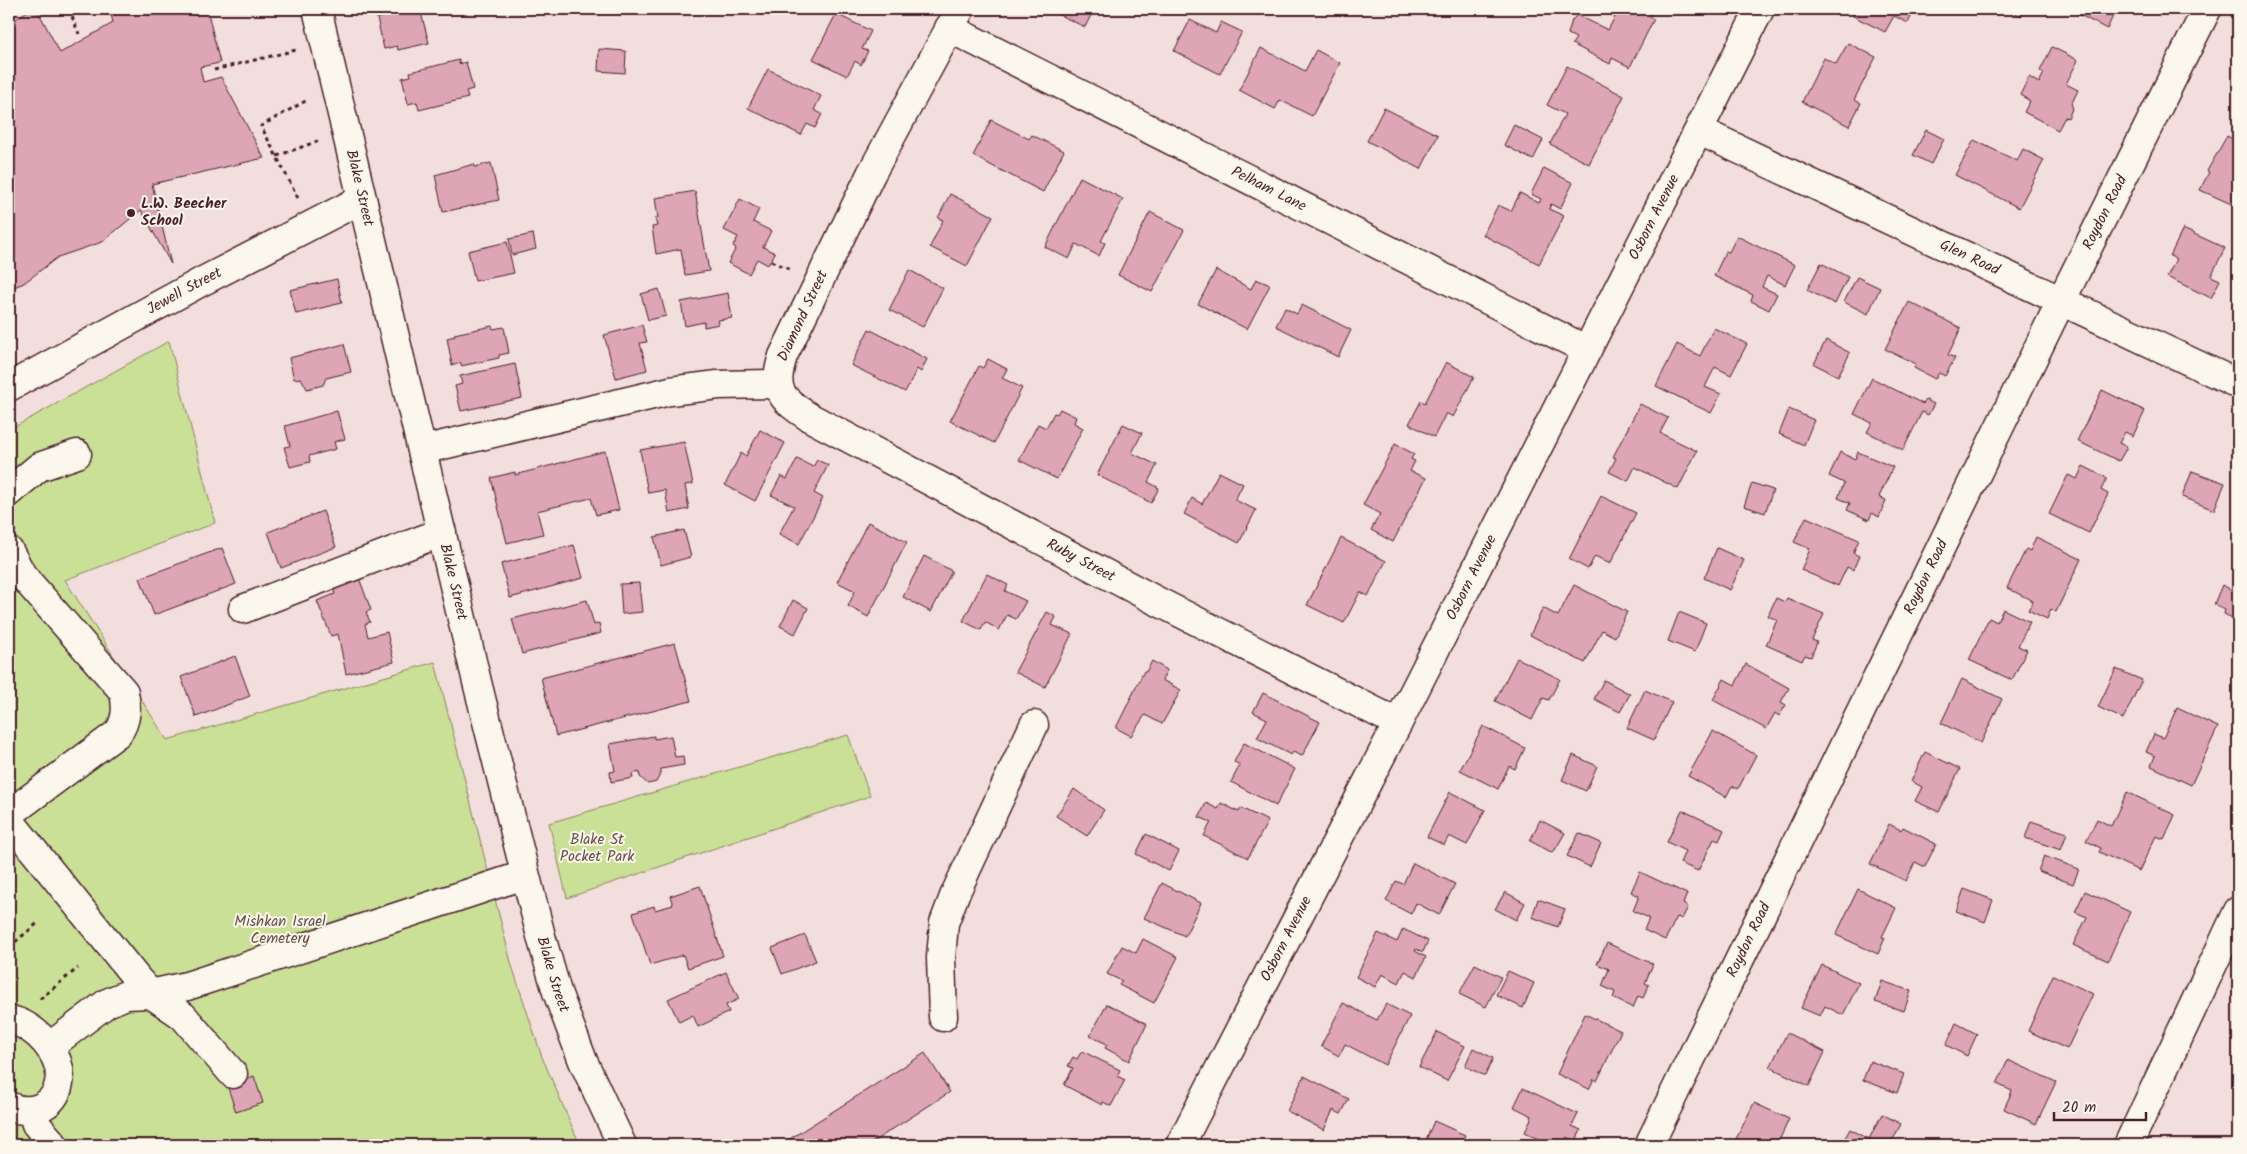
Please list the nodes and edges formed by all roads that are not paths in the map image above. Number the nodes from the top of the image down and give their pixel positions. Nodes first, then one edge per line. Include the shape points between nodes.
1 (317, 9) edge
2 (1760, 9) edge
3 (2207, 9) edge
4 (954, 19) edge
5 (1700, 130) junction
6 (362, 200) junction
7 (2062, 301) junction
8 (1587, 350) junction
9 (777, 384) junction
10 (2238, 384) edge
11 (9, 387) edge
12 (422, 450) junction
13 (77, 454) dead end
14 (9, 492) edge
15 (442, 532) junction
16 (9, 551) edge
17 (243, 609) dead end
18 (1398, 723) junction
19 (1034, 725) dead end
20 (9, 814) edge
21 (9, 820) edge
22 (524, 875) junction
23 (2238, 911) edge
24 (151, 994) junction
25 (944, 1017) dead end
26 (14, 1021) edge
27 (49, 1047) junction
28 (233, 1074) dead end
29 (21, 1109) edge
30 (54, 1145) edge
31 (622, 1145) edge
32 (1180, 1145) edge
33 (1648, 1145) edge
34 (2128, 1145) edge

1 - 6 street, Blake Street
2 - 5 street, Osborn Avenue
3 - 7 street, Roydon Road
4 - 8 street, Pelham Lane
4 - 9 street, Diamond Street via 872,174 783,356
5 - 7 street, Glen Road
5 - 8 street, Osborn Avenue
6 - 11 street, Jewell Street via 201,282
6 - 12 street, Blake Street
7 - 10 street, Glen Road
7 - 33 street, Roydon Road
8 - 18 street, Osborn Avenue
9 - 12 street via 718,385 670,391
9 - 18 street, Ruby Street via 780,394 790,405 809,418 1155,600
12 - 15 street, Blake Street
13 - 14 street via 39,468
15 - 17 street
15 - 22 street, Blake Street
16 - 20 street via 22,575 124,692 127,708 118,734
18 - 32 street, Osborn Avenue
19 - 25 street via 944,923 941,958
21 - 24 street
22 - 24 street via 187,986
22 - 31 street, Blake Street via 557,992 583,1061
23 - 34 street
24 - 27 street via 126,995 107,1003
24 - 28 street via 183,1016
26 - 27 street via 34,1031
27 - 29 street via 58,1064 60,1082 48,1104
29 - 30 street

